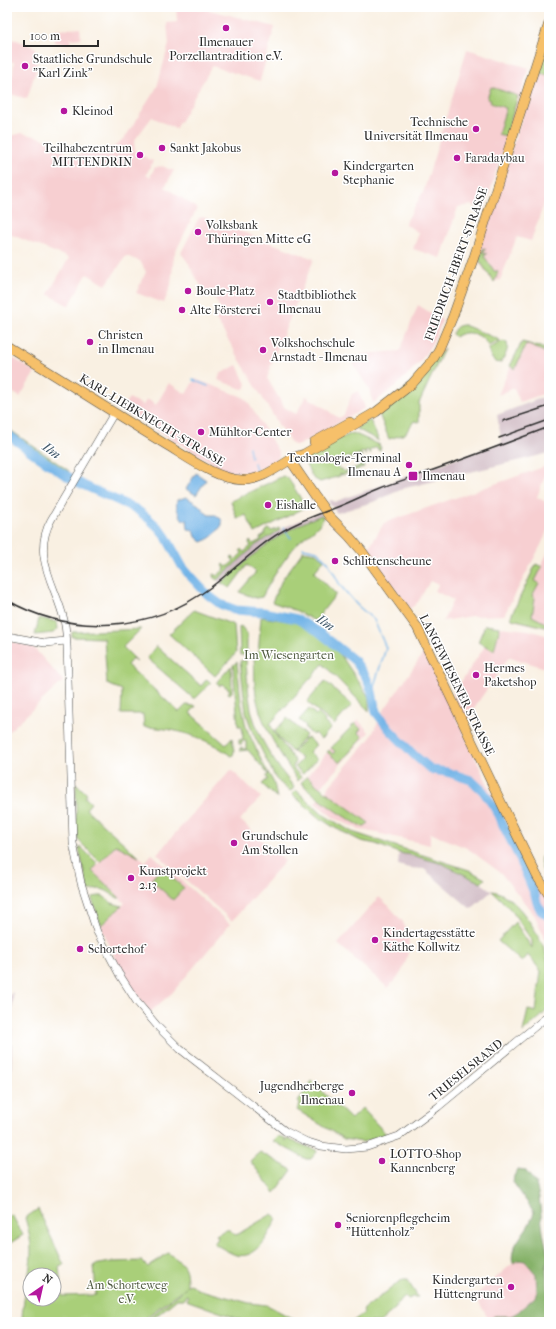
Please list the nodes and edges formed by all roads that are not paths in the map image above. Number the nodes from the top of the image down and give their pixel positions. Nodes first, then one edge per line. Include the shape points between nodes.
1 (549, 23) edge
2 (7, 346) edge
3 (114, 413) junction
4 (293, 458) junction
5 (7, 636) edge
6 (66, 641) junction
7 (549, 895) edge
8 (549, 1015) edge

1 - 4 main road, FRIEDRICH-EBERT-STRASSE via 472,262 432,361 412,384 393,399 310,444
2 - 3 main road, KARL-LIEBKNECHT-STRASSE
3 - 4 main road, KARL-LIEBKNECHT-STRASSE via 212,471 229,478 256,478
3 - 6 street, TRIESELSRAND via 46,533 44,565 64,619
4 - 7 main road, LANGEWIESENER STRASSE via 319,496 329,516 350,536 417,627 536,876
5 - 6 street via 45,642
6 - 8 street, TRIESELSRAND via 72,834 81,884 97,932 131,993 158,1028 180,1049 266,1117 293,1136 321,1146 346,1149 367,1147 394,1139 438,1107

